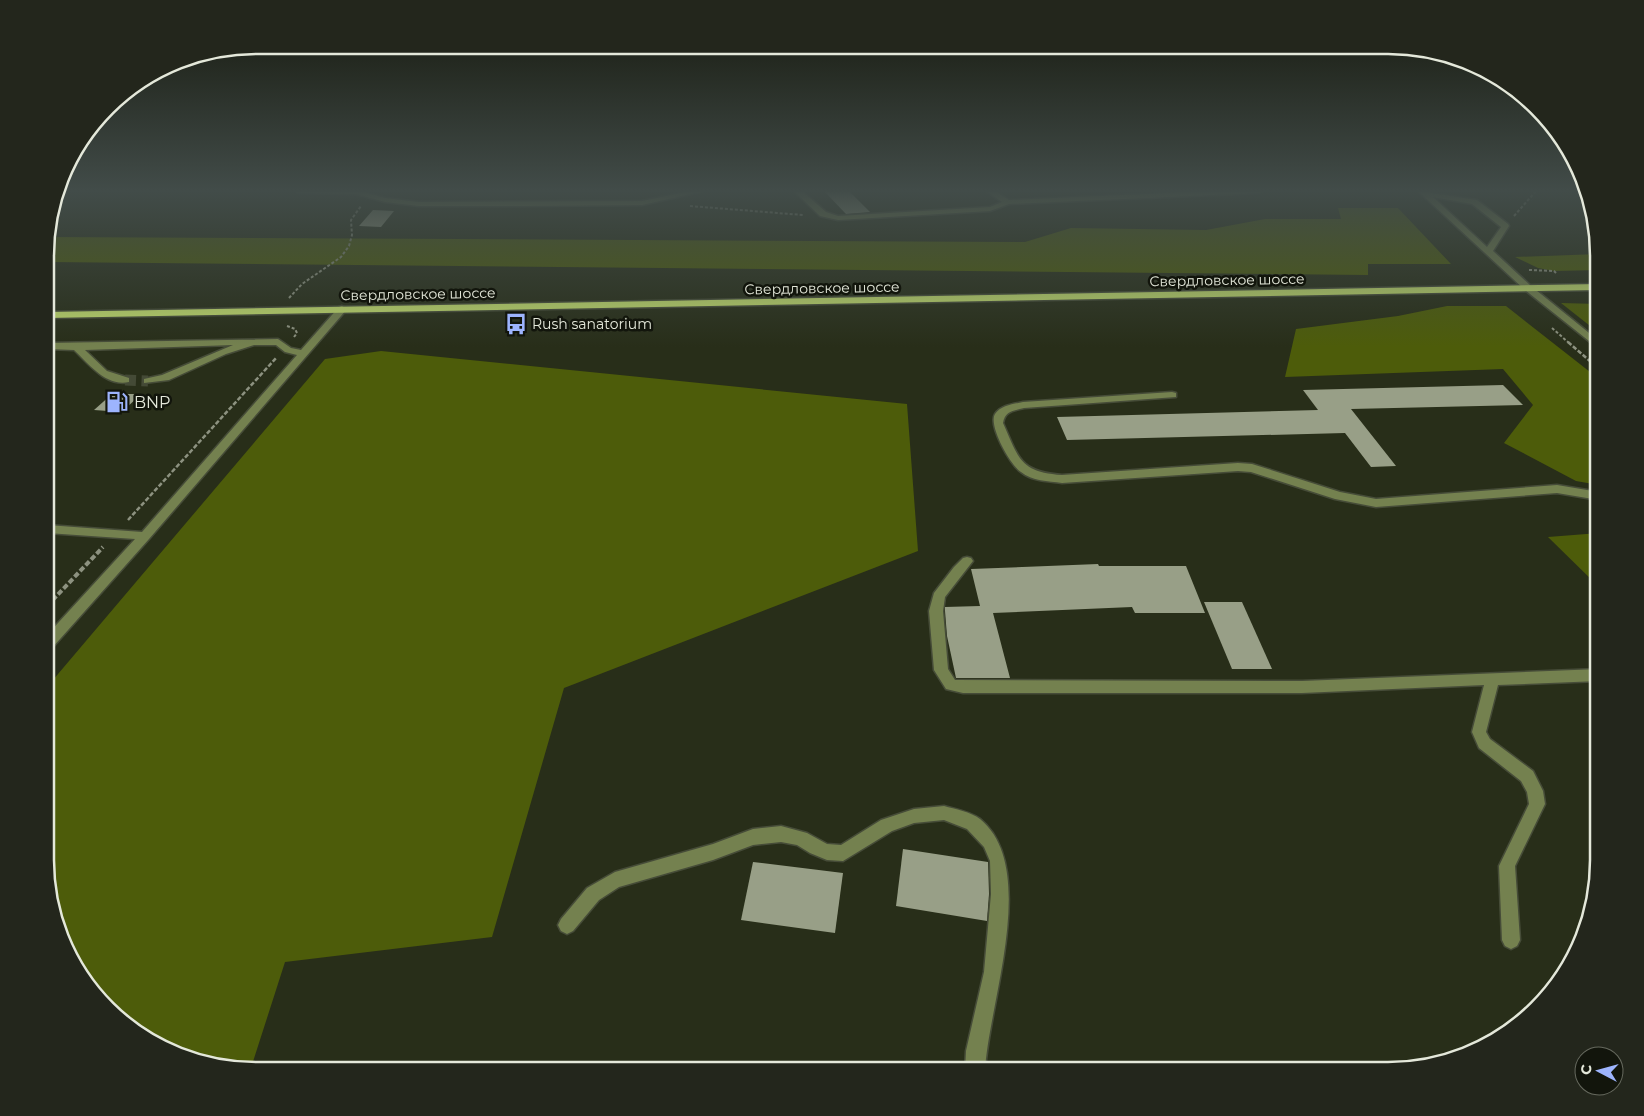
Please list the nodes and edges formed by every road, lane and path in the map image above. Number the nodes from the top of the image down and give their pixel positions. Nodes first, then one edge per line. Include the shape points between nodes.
1 (350, 243) edge
2 (1478, 243) edge
3 (1494, 243) edge
4 (1488, 252) junction
5 (1590, 287) edge
6 (1528, 288) junction
7 (342, 309) junction
8 (279, 310) junction
9 (54, 315) edge
10 (281, 326) dead end
11 (1590, 339) edge
12 (254, 342) junction
13 (54, 346) edge
14 (77, 347) junction
15 (284, 348) junction
16 (304, 354) junction
17 (125, 380) tunnel mouth
18 (148, 381) tunnel mouth
19 (1172, 395) dead end
20 (1590, 494) edge
21 (54, 530) edge
22 (116, 534) junction
23 (145, 536) junction
24 (967, 561) dead end
25 (54, 599) edge
26 (54, 636) edge
27 (1590, 675) edge
28 (1492, 680) junction
29 (566, 925) dead end
30 (1511, 940) dead end
31 (975, 1062) edge

1 - 8 path via 341,256 302,284
2 - 4 street
3 - 4 street
4 - 6 street
5 - 6 main road, Свердловское шоссе
6 - 7 main road, Свердловское шоссе
6 - 11 street
7 - 8 main road, Свердловское шоссе
7 - 16 street
8 - 9 main road, Свердловское шоссе
10 - 15 path via 295,329 297,333
12 - 14 street
12 - 15 street via 278,342
12 - 18 street via 165,378
13 - 14 street
14 - 17 street via 103,373 113,379
15 - 16 street
15 - 22 path
16 - 23 street
19 - 20 street via 1023,405 1005,410 998,416 998,423 1016,464 1027,473 1062,480 1252,468 1339,496 1376,503 1557,489
21 - 22 street
22 - 23 street
22 - 25 path
23 - 26 street
24 - 28 street via 939,596 936,611 940,670 951,685 976,688 1302,687
27 - 28 street
28 - 30 street via 1479,732 1484,743 1526,776 1535,791 1537,804 1507,866
29 - 31 street via 594,894 615,880 753,837 780,834 801,838 827,852 842,852 887,826 914,816 944,813 974,823 990,842 998,861 1000,894 993,972

